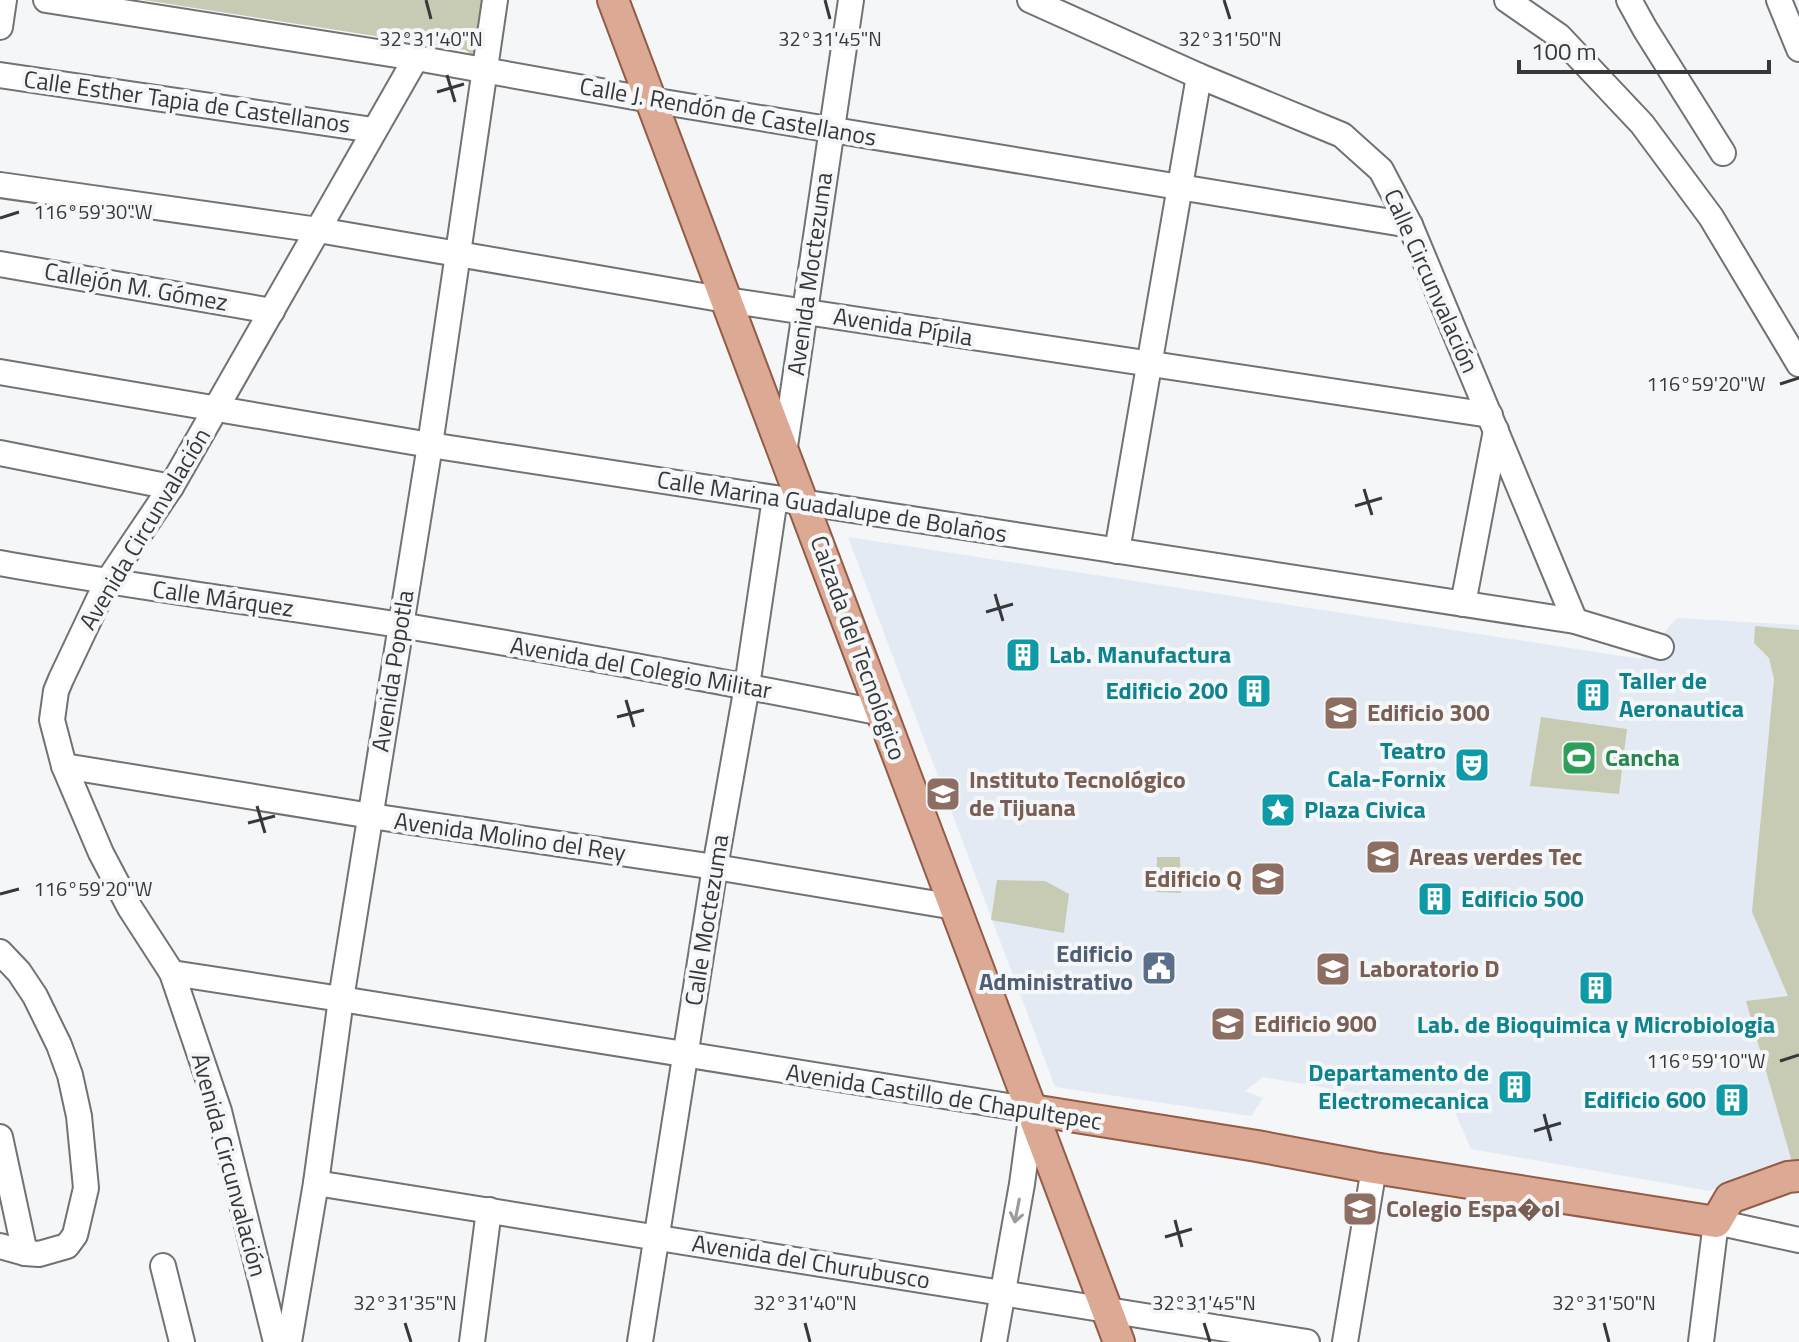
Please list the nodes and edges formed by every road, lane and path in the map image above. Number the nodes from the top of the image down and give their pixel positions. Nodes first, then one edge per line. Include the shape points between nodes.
1 (4, 0) edge
2 (46, 0) edge
3 (495, 0) edge
4 (613, 0) edge
5 (851, 0) edge
6 (1030, 0) edge
7 (1507, 0) edge
8 (1629, 0) edge
9 (1779, 0) edge
10 (0, 27) edge
11 (1799, 49) edge
12 (416, 58) junction
13 (485, 71) junction
14 (0, 75) edge
15 (1199, 76) junction
16 (651, 100) junction
17 (373, 130) junction
18 (832, 130) junction
19 (1723, 153) dead end
20 (0, 185) edge
21 (1179, 187) junction
22 (1410, 225) junction
23 (318, 230) junction
24 (456, 254) junction
25 (0, 264) edge
26 (726, 300) junction
27 (272, 311) junction
28 (805, 312) junction
29 (1149, 364) junction
30 (1799, 364) edge
31 (0, 372) edge
32 (215, 410) junction
33 (1493, 422) junction
34 (430, 445) junction
35 (0, 453) edge
36 (784, 453) junction
37 (171, 487) junction
38 (789, 500) junction
39 (1117, 551) junction
40 (0, 563) edge
41 (107, 582) junction
42 (1463, 604) junction
43 (1575, 621) junction
44 (400, 625) junction
45 (1661, 647) dead end
46 (747, 686) junction
47 (882, 713) junction
48 (64, 766) junction
49 (371, 816) junction
50 (715, 867) junction
51 (955, 907) junction
52 (0, 952) edge
53 (172, 973) junction
54 (341, 999) junction
55 (685, 1055) junction
56 (1030, 1122) junction
57 (0, 1137) edge
58 (1374, 1168) junction
59 (1799, 1176) edge
60 (316, 1183) junction
61 (489, 1210) junction
62 (1716, 1222) junction
63 (657, 1237) junction
64 (1799, 1240) edge
65 (0, 1246) edge
66 (25, 1253) junction
67 (163, 1266) dead end
68 (1001, 1293) junction
69 (1107, 1310) junction
70 (182, 1342) edge
71 (276, 1342) edge
72 (289, 1342) edge
73 (472, 1342) edge
74 (640, 1342) edge
75 (994, 1342) edge
76 (1119, 1342) edge
77 (1307, 1342) edge
78 (1345, 1342) edge
79 (1701, 1342) edge

1 - 10 street
2 - 12 street, Calle J. Rendón de Castellanos
3 - 13 street, Avenida Popotla
4 - 16 main road, Calzada del Tecnológico
5 - 18 street, Avenida Moctezuma
6 - 15 street, Calle Circunvalación
7 - 30 street via 1559,36 1642,124 1711,217
8 - 19 street
9 - 11 street
12 - 13 street, Calle J. Rendón de Castellanos
12 - 17 street, Avenida Circunvalación
13 - 16 street, Calle J. Rendón de Castellanos
13 - 24 street, Avenida Popotla
14 - 17 street, Calle Esther Tapia de Castellanos
15 - 21 street
15 - 22 street, Calle Circunvalación via 1342,135 1381,170
16 - 18 street, Calle J. Rendón de Castellanos
16 - 26 main road, Calzada del Tecnológico
17 - 23 street, Avenida Circunvalación
18 - 21 street, Calle J. Rendón de Castellanos
18 - 28 street, Avenida Moctezuma
20 - 23 street, Avenida Pípila
21 - 22 street, Calle J. Rendón de Castellanos
21 - 29 street
22 - 33 street, Calle Circunvalación
23 - 24 street, Avenida Pípila
23 - 27 street, Avenida Circunvalación
24 - 26 street, Avenida Pípila
24 - 34 street, Avenida Popotla
25 - 27 street, Callejón M. Gómez
26 - 28 street, Avenida Pípila
26 - 36 main road, Calzada del Tecnológico
27 - 32 street, Avenida Circunvalación
28 - 29 street, Avenida Pípila
28 - 36 street, Avenida Moctezuma
29 - 33 street, Avenida Pípila
29 - 39 street
31 - 32 street, Calle Marina Guadalupe de Bolaños
32 - 34 street, Calle Marina Guadalupe de Bolaños
32 - 37 street, Avenida Circunvalación
33 - 42 street
33 - 43 street, Calle Circunvalación
34 - 38 street, Calle Marina Guadalupe de Bolaños
34 - 44 street, Avenida Popotla
35 - 37 street
36 - 38 main road, Calzada del Tecnológico
37 - 41 street, Avenida Circunvalación
38 - 39 street, Calle Marina Guadalupe de Bolaños
38 - 46 street, Calle Moctezuma
38 - 47 main road, Calzada del Tecnológico
39 - 42 street, Calle Marina Guadalupe de Bolaños
40 - 41 street, Calle Márquez
41 - 44 street, Calle Márquez
41 - 48 street, Avenida Circunvalación via 56,691 52,720
42 - 43 street, Calle Marina Guadalupe de Bolaños
43 - 45 street, Calle Marina Guadalupe de Bolaños
44 - 46 street, Avenida del Colegio Militar
44 - 49 street, Avenida Popotla
46 - 47 street, Avenida del Colegio Militar
46 - 50 street, Calle Moctezuma
47 - 51 main road, Calzada del Tecnológico
48 - 49 street, Avenida Molino del Rey
48 - 53 street, Avenida Circunvalación via 101,853
49 - 50 street, Avenida Molino del Rey
49 - 54 street, Avenida Popotla
50 - 51 street, Avenida Molino del Rey
50 - 55 street, Calle Moctezuma
51 - 56 main road, Calzada del Tecnológico
52 - 66 street via 35,996 70,1075 86,1188 75,1235 67,1246
53 - 54 street, Avenida Castillo de Chapultepec
53 - 71 street, Avenida Circunvalación via 219,1111
54 - 55 street, Avenida Castillo de Chapultepec
54 - 60 street, Avenida Popotla
55 - 56 street, Avenida Castillo de Chapultepec via 993,1105
55 - 63 street, Calle Moctezuma
56 - 58 main road, Avenida Castillo de Chapultepec via 1257,1146
56 -> 68 street
56 - 69 main road, Calzada del Tecnológico
57 - 66 street
58 - 62 main road, Avenida Castillo de Chapultepec
58 - 78 street
59 - 62 main road via 1730,1198
60 - 61 street, Avenida del Churubusco
60 - 72 street, Avenida Popotla
61 - 63 street, Avenida del Churubusco
61 - 73 street
62 - 64 street, Avenida Castillo de Chapultepec
62 - 79 street
63 - 68 street, Avenida del Churubusco
63 - 74 street, Calle Moctezuma
65 - 66 street
67 - 70 street
68 - 69 street, Avenida del Churubusco
68 - 75 street
69 - 76 main road, Calzada del Tecnológico
69 - 77 street, Avenida del Churubusco

